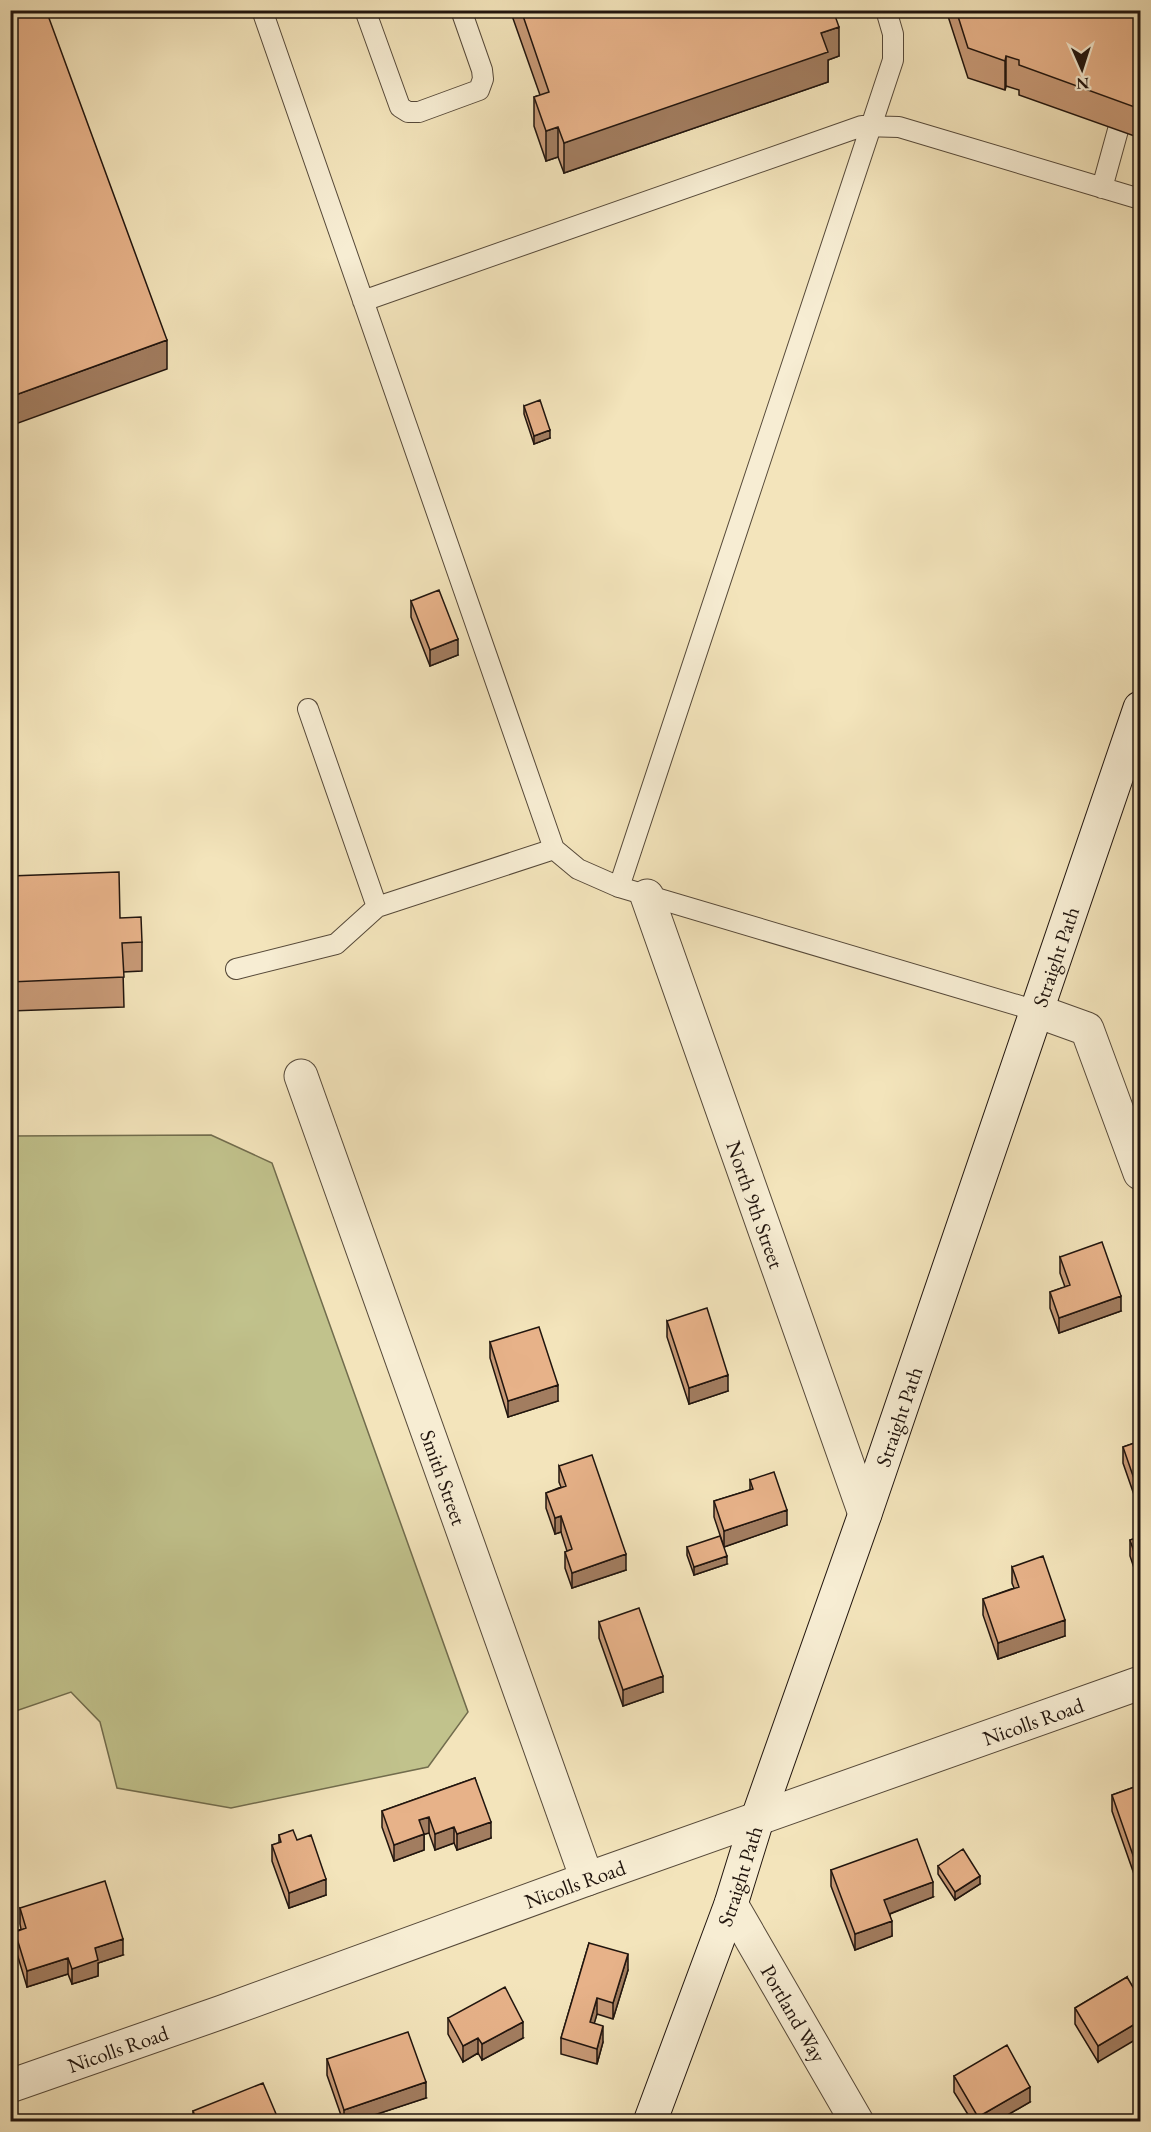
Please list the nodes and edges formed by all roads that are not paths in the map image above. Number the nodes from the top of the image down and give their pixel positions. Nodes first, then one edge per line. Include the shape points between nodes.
1 (261, 10) edge
2 (365, 10) edge
3 (461, 10) edge
4 (886, 10) edge
5 (872, 127) junction
6 (1118, 130) edge
7 (1102, 188) junction
8 (1140, 199) edge
9 (363, 301) junction
10 (1140, 708) edge
11 (308, 709) dead end
12 (554, 849) junction
13 (633, 891) junction
14 (377, 907) junction
15 (236, 969) dead end
16 (1037, 1011) junction
17 (301, 1076) dead end
18 (1140, 1173) edge
19 (865, 1514) junction
20 (1140, 1683) edge
21 (757, 1820) junction
22 (587, 1879) junction
23 (731, 1904) junction
24 (10, 2086) edge
25 (650, 2121) edge
26 (856, 2121) edge

1 - 9 lane
2 - 3 lane via 400,107 419,112 479,90 482,70
4 - 5 lane via 893,34 893,60
5 - 7 lane via 898,127
5 - 9 lane via 862,126
5 - 13 lane
6 - 7 lane
7 - 8 lane
9 - 12 lane
10 - 16 street, Straight Path
11 - 14 lane
12 - 13 lane via 578,869
12 - 14 lane
13 - 16 lane
13 - 19 street, North 9th Street
14 - 15 lane via 336,944
16 - 18 street via 1087,1029
16 - 19 street, Straight Path
17 - 22 street, Smith Street
19 - 21 street, Straight Path
20 - 21 street, Nicolls Road
21 - 22 street, Nicolls Road
21 - 23 street, Straight Path
22 - 24 street, Nicolls Road
23 - 25 street, Straight Path
23 - 26 street, Portland Way

